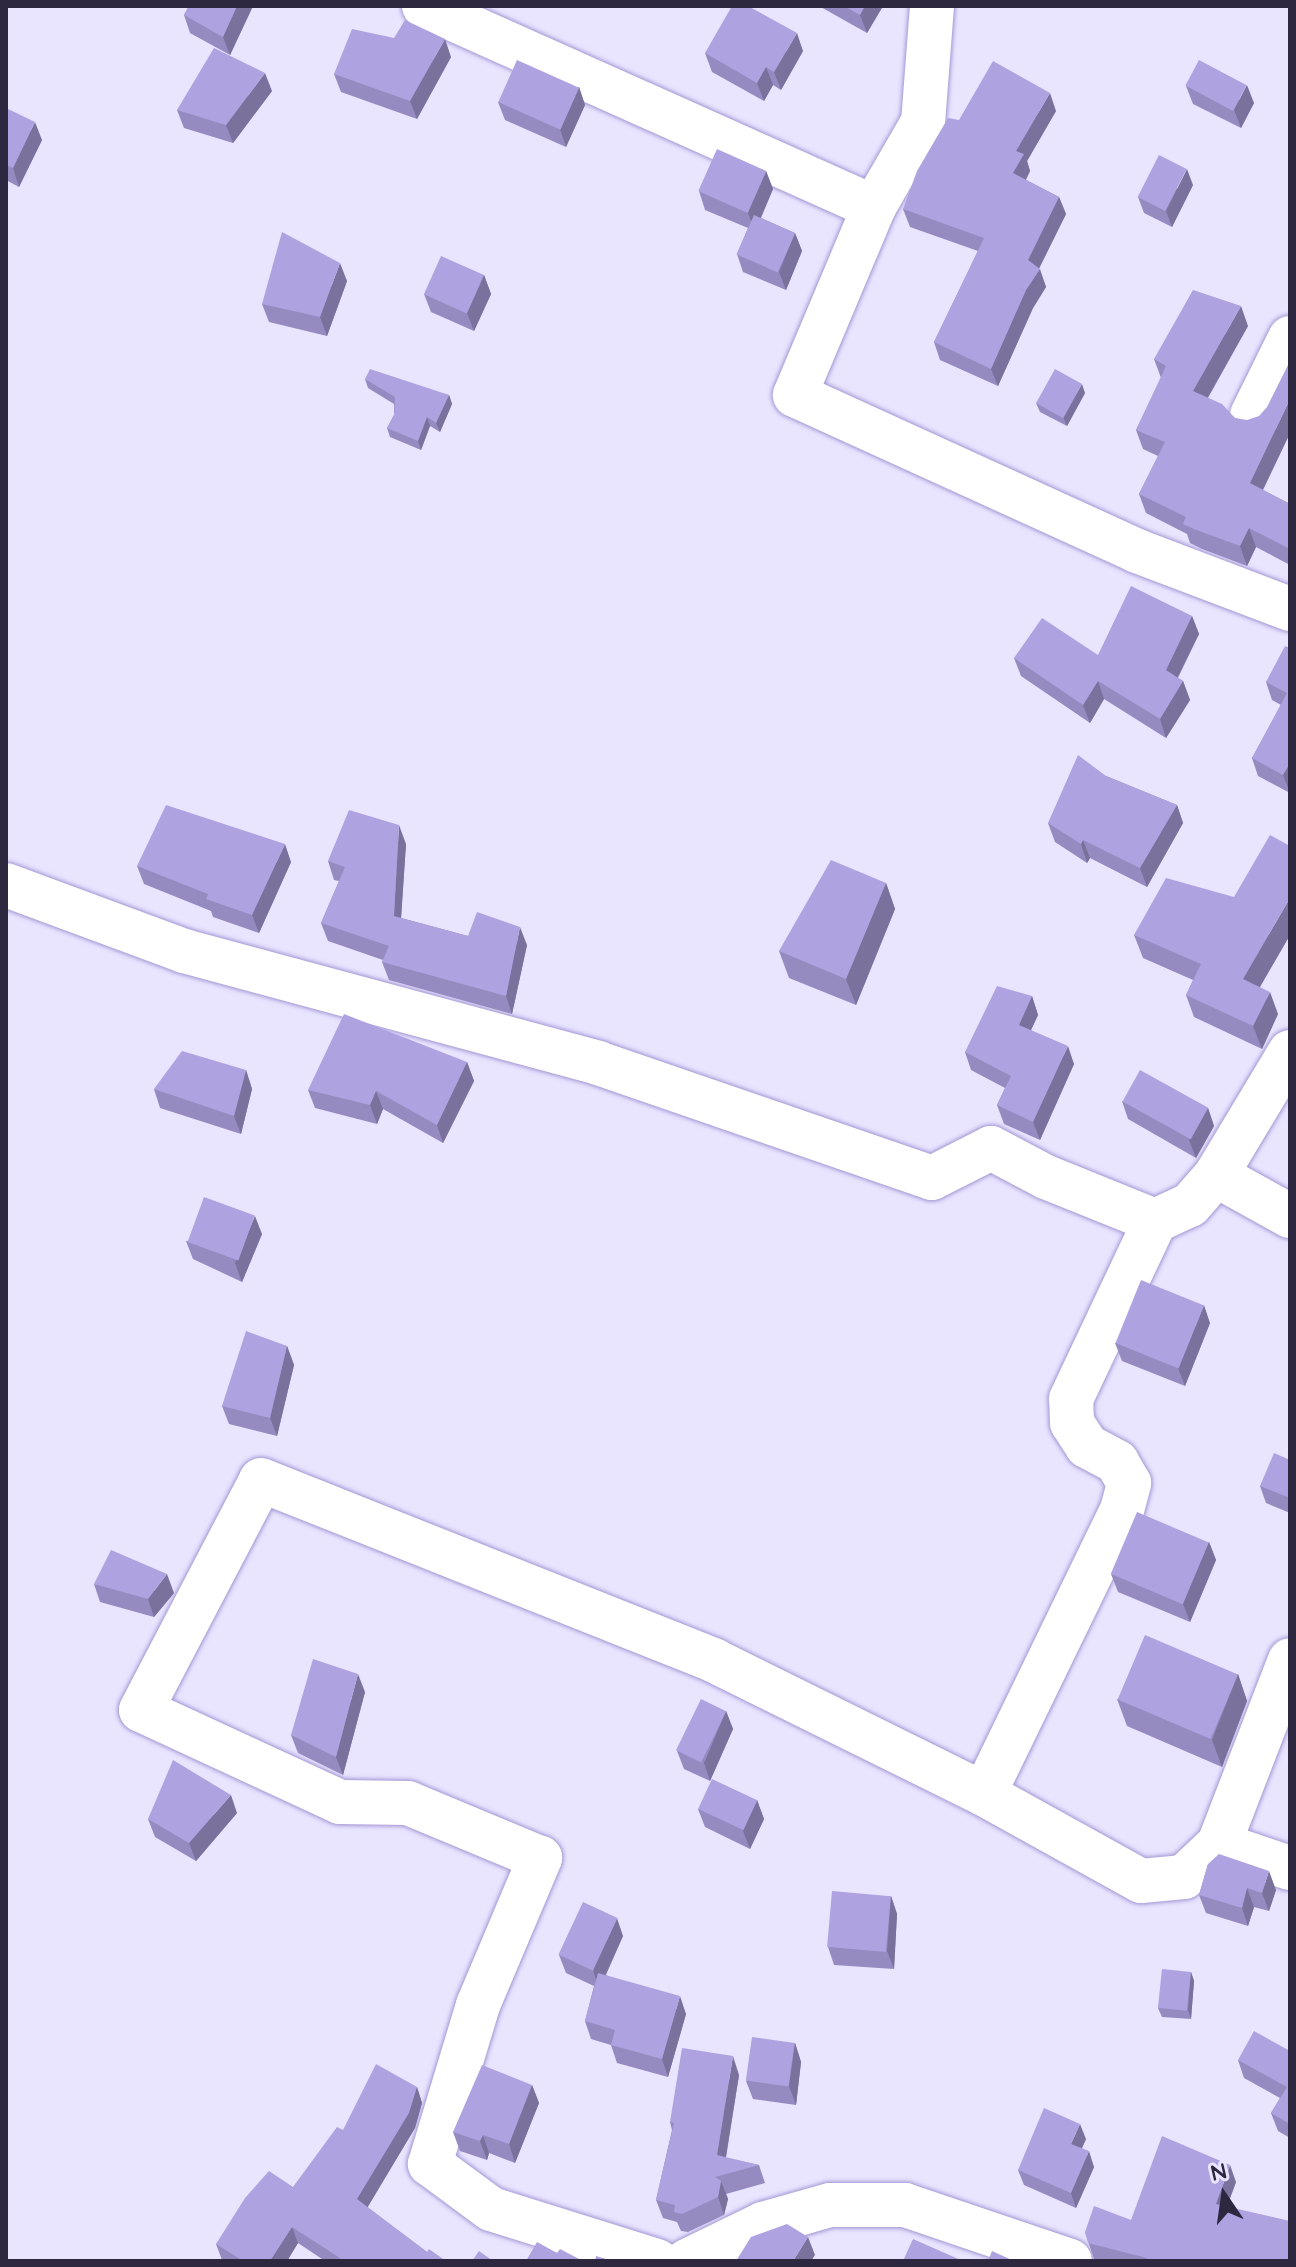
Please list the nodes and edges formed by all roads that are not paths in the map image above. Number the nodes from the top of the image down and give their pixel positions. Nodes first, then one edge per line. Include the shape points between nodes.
1 (424, 6) edge
2 (932, 6) edge
3 (874, 207) junction
4 (1290, 338) edge
5 (1252, 415) edge
6 (1290, 609) edge
7 (6, 885) edge
8 (1290, 1052) edge
9 (1216, 1175) junction
10 (1290, 1216) edge
11 (1155, 1221) junction
12 (1290, 1660) edge
13 (984, 1794) junction
14 (1219, 1844) junction
15 (1290, 1868) edge
16 (657, 2261) edge
17 (687, 2261) edge
18 (1070, 2261) edge

1 - 3 street
2 - 3 street via 923,122
3 - 6 street via 795,395 1137,551
4 - 5 street
7 - 11 street via 184,951 598,1063 932,1178 991,1148 1046,1177
8 - 9 street
9 - 10 street
9 - 11 street via 1190,1205
11 - 13 street via 1071,1399 1072,1423 1087,1446 1117,1462 1129,1483 1122,1510
12 - 14 street
13 - 14 street via 1141,1881 1184,1877
13 - 16 street via 715,1661 261,1480 141,1710 340,1802 408,1803 540,1858 478,2005 430,2164 491,2209
14 - 15 street
17 - 18 street via 763,2224 830,2205 905,2205

